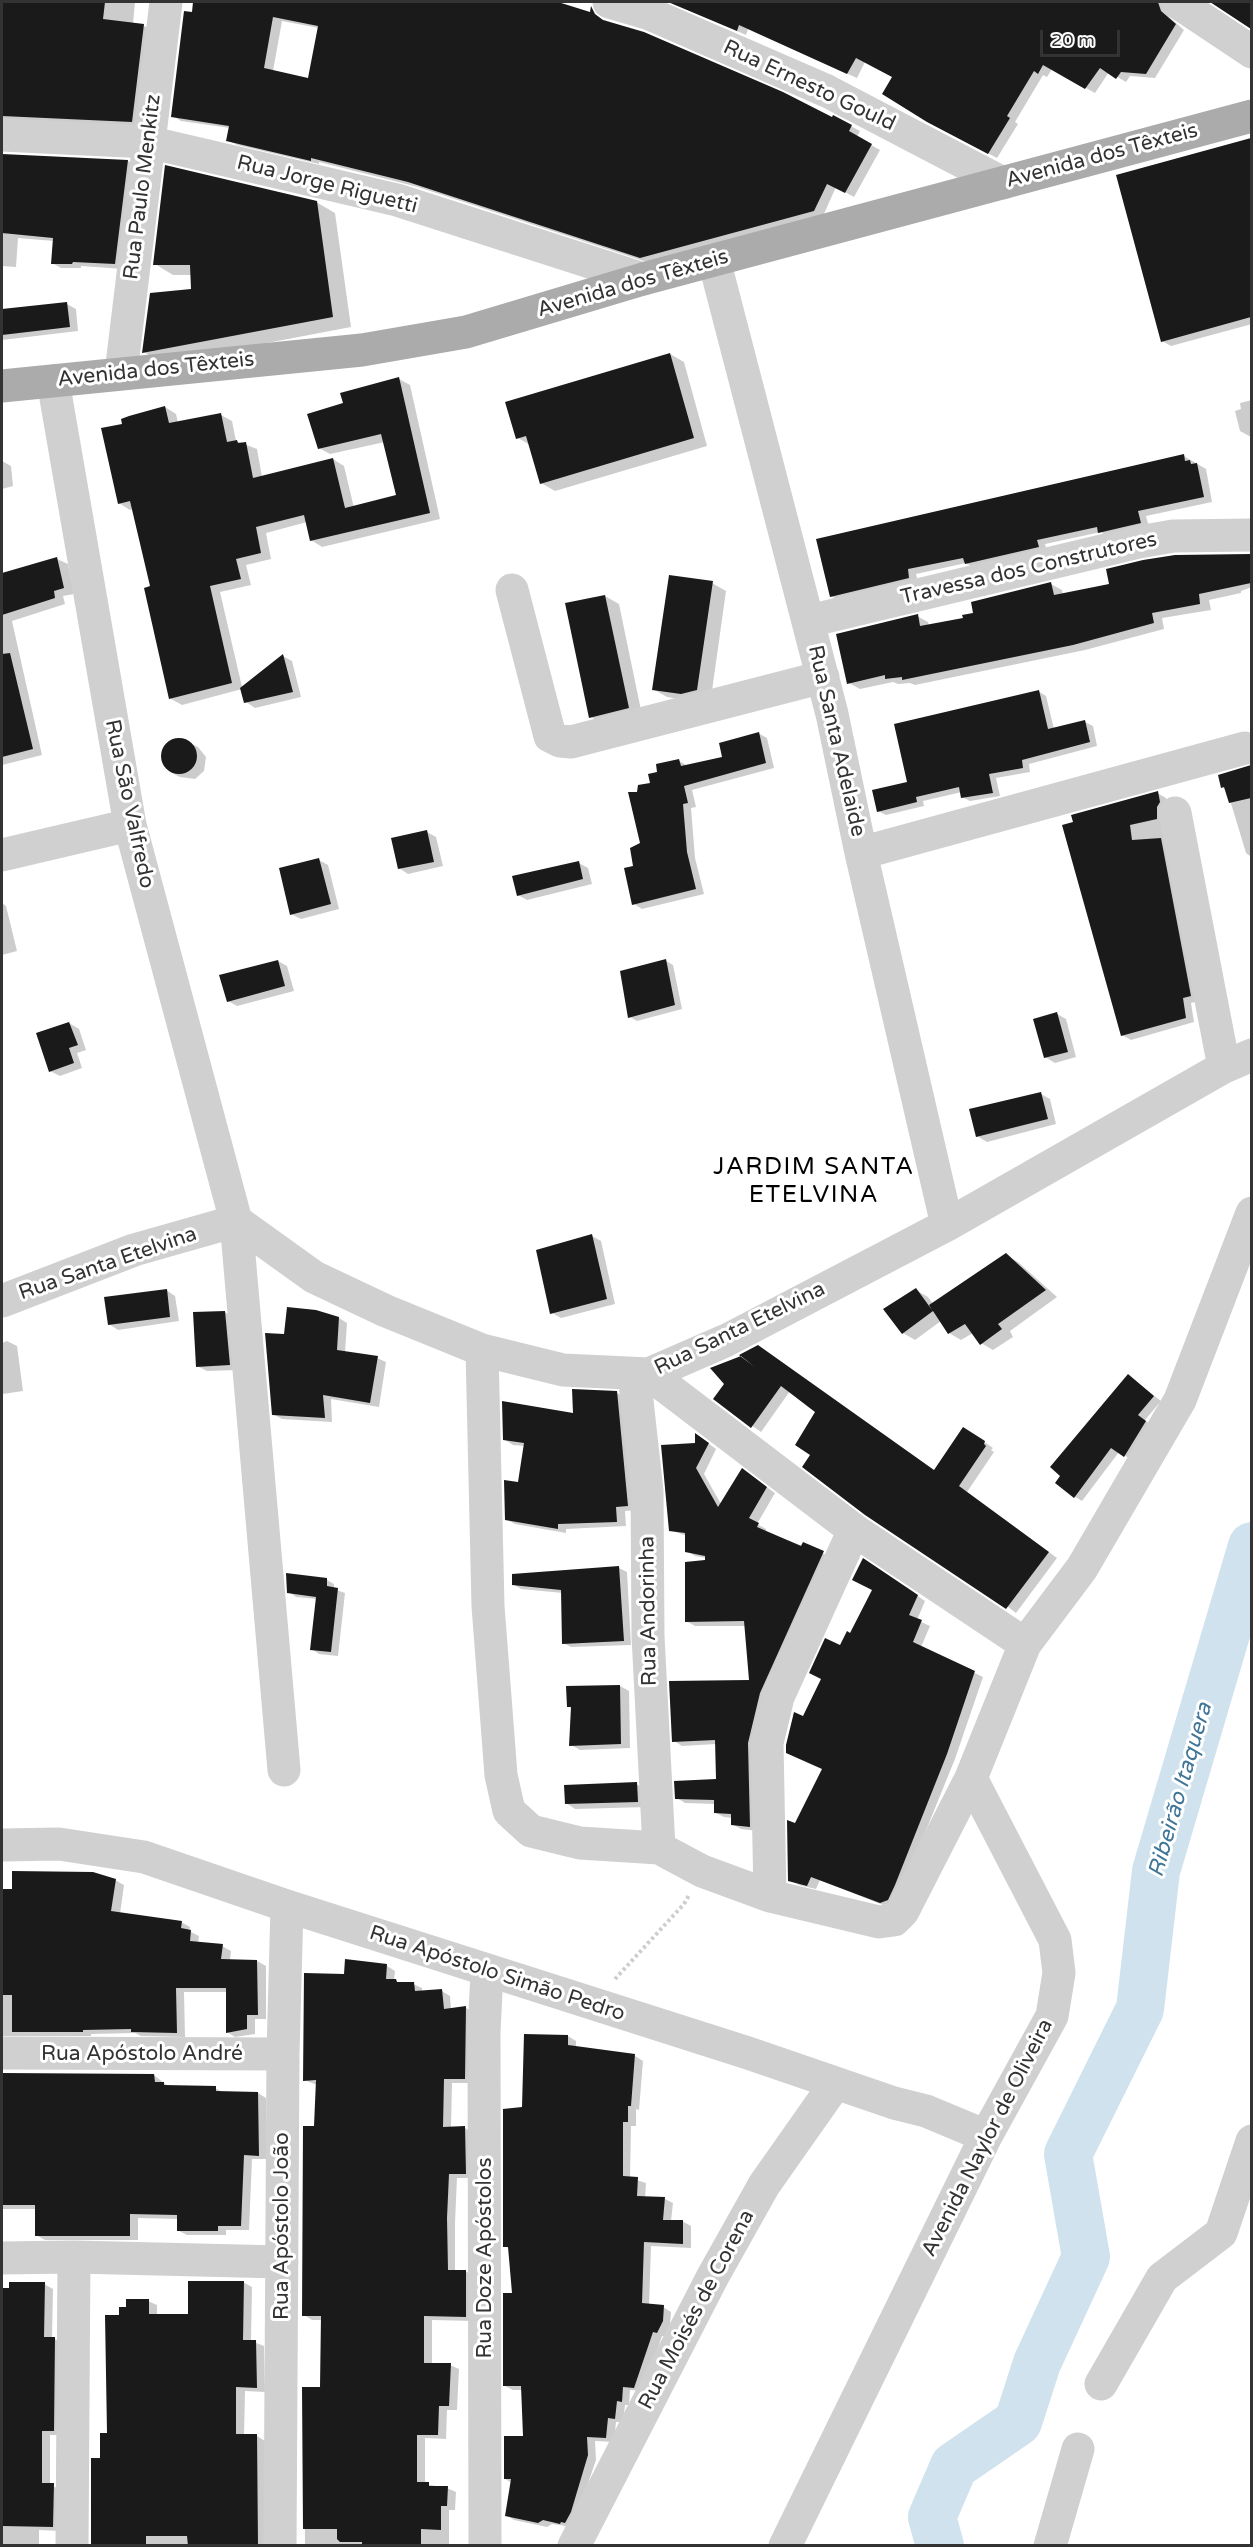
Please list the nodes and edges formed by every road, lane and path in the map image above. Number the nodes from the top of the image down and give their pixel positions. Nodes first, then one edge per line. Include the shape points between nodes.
1 (166, 2) edge
2 (609, 2) edge
3 (1178, 2) edge
4 (1251, 52) edge
5 (1251, 116) edge
6 (2, 135) edge
7 (148, 142) junction
8 (1003, 183) junction
9 (714, 261) junction
10 (643, 279) junction
11 (121, 373) junction
12 (53, 381) junction
13 (2, 386) edge
14 (1251, 535) edge
15 (512, 590) dead end
16 (809, 621) junction
17 (823, 677) junction
18 (1245, 748) dead end
19 (1175, 813) dead end
20 (130, 825) junction
21 (861, 853) junction
22 (2, 855) edge
23 (1238, 1061) edge
24 (1251, 1213) edge
25 (236, 1221) junction
26 (947, 1225) junction
27 (2, 1302) edge
28 (483, 1350) junction
29 (641, 1374) junction
30 (854, 1530) junction
31 (1025, 1644) junction
32 (284, 1770) dead end
33 (971, 1778) junction
34 (2, 1845) edge
35 (659, 1848) junction
36 (770, 1896) junction
37 (684, 1904) dead end
38 (287, 1906) junction
39 (487, 1971) junction
40 (592, 2004) junction
41 (2, 2053) edge
42 (283, 2054) junction
43 (835, 2084) junction
44 (986, 2136) junction
45 (1251, 2140) edge
46 (74, 2257) junction
47 (2, 2258) edge
48 (282, 2262) junction
49 (1101, 2384) dead end
50 (1078, 2449) dead end
51 (72, 2546) edge
52 (280, 2546) edge
53 (485, 2546) edge
54 (574, 2546) edge
55 (785, 2546) edge
56 (1050, 2546) edge

1 - 7 street, Rua Paulo Menkitz
2 - 8 street, Rua Ernesto Gould via 650,14 827,91
3 - 4 street
5 - 8 main road, Avenida dos Têxteis
6 - 7 street, Rua Jorge Riguetti
7 - 10 street, Rua Jorge Riguetti via 397,200
7 - 11 street, Rua Paulo Menkitz
8 - 9 main road, Avenida dos Têxteis
9 - 10 main road, Avenida dos Têxteis
9 - 16 street, Rua Santa Adelaide
10 - 11 main road, Avenida dos Têxteis via 466,332 362,350
11 - 12 main road, Avenida dos Têxteis
12 - 13 main road, Avenida dos Têxteis
12 - 20 street, Rua São Valfredo
14 - 16 street, Travessa dos Construtores via 1173,536 1139,542
15 - 17 street via 550,736 560,741 572,742
16 - 17 street, Rua Santa Adelaide
17 - 21 street, Rua Santa Adelaide
18 - 21 street
19 - 23 street
20 - 22 street
20 - 25 street, Rua São Valfredo
21 - 26 street, Rua Santa Adelaide
23 - 26 street, Rua Santa Etelvina
24 - 31 street via 1180,1400 1082,1568
25 - 27 street, Rua Santa Etelvina via 134,1250
25 - 28 street, Rua Santa Etelvina via 314,1277
25 - 32 street, Rua São Valfredo
26 - 29 street, Rua Santa Etelvina via 728,1340
28 - 29 street, Rua Santa Etelvina via 563,1370
28 - 35 street via 488,1606 501,1775 509,1811 531,1831 570,1841
29 - 30 street
29 - 35 street, Rua Andorinha
30 - 31 street
30 - 36 street via 778,1697 767,1743
31 - 33 street
33 - 36 street via 903,1911 894,1920 879,1922
33 - 44 street, Avenida Naylor de Oliveira via 1055,1940 1059,1973 1052,2016
34 - 38 street, Rua Apóstolo Simão Pedro via 59,1844 144,1857
35 - 36 street via 702,1871
37 - 40 path
38 - 39 street, Rua Apóstolo Simão Pedro
38 - 42 street, Rua Apóstolo João
39 - 40 street, Rua Apóstolo Simão Pedro
39 - 53 street, Rua Doze Apóstolos
40 - 43 street, Rua Apóstolo Simão Pedro
41 - 42 street, Rua Apóstolo André
42 - 48 street, Rua Apóstolo João
43 - 44 street, Rua Apóstolo Simão Pedro via 926,2111
43 - 54 street, Rua Moisés de Corena via 758,2195
44 - 55 street, Avenida Naylor de Oliveira
45 - 49 street via 1221,2234 1162,2278
46 - 47 street
46 - 48 street
46 - 51 street
48 - 52 street, Rua Apóstolo João
50 - 56 street

